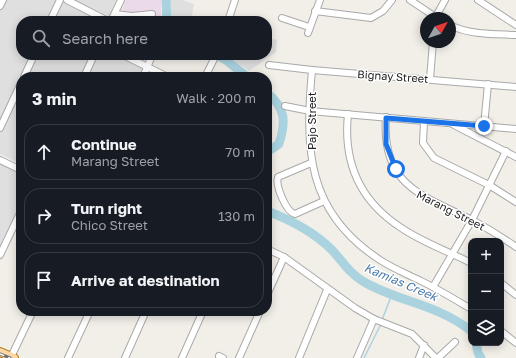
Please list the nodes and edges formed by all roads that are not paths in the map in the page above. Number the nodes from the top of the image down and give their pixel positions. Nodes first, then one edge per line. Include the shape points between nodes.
1 (3, 0) edge
2 (60, 0) edge
3 (67, 0) edge
4 (121, 0) edge
5 (235, 0) edge
6 (320, 0) edge
7 (392, 0) edge
8 (410, 0) edge
9 (445, 0) edge
10 (478, 0) edge
11 (0, 6) edge
12 (315, 11) junction
13 (427, 12) edge
14 (438, 12) edge
15 (115, 14) joint
16 (152, 14) dead end
17 (52, 16) edge
18 (98, 16) edge
19 (230, 16) edge
20 (282, 18) dead end
21 (516, 25) edge
22 (456, 29) edge
23 (516, 36) edge
24 (433, 48) edge
25 (32, 60) edge
26 (92, 60) edge
27 (133, 60) edge
28 (150, 60) edge
29 (214, 60) edge
30 (269, 64) dead end
31 (147, 67) junction
32 (312, 70) junction
33 (26, 72) edge
34 (86, 72) edge
35 (145, 72) edge
36 (158, 72) edge
37 (208, 72) edge
38 (430, 79) junction
39 (488, 84) junction
40 (516, 87) edge
41 (16, 94) edge
42 (286, 106) dead end
43 (310, 111) junction
44 (348, 114) junction
45 (386, 118) junction
46 (424, 121) junction
47 (450, 123) junction
48 (484, 126) junction
49 (0, 128) edge
50 (516, 128) edge
51 (506, 151) junction
52 (516, 157) edge
53 (0, 160) edge
54 (311, 163) junction
55 (16, 168) edge
56 (489, 185) junction
57 (324, 201) junction
58 (516, 202) edge
59 (472, 220) junction
60 (16, 222) edge
61 (516, 247) edge
62 (272, 251) edge
63 (452, 253) junction
64 (0, 256) edge
65 (284, 257) junction
66 (468, 261) edge
67 (272, 284) edge
68 (504, 285) edge
69 (433, 287) junction
70 (327, 290) junction
71 (516, 295) edge
72 (468, 307) edge
73 (31, 316) edge
74 (88, 316) edge
75 (144, 316) edge
76 (201, 316) edge
77 (258, 316) edge
78 (374, 319) junction
79 (504, 333) edge
80 (455, 342) dead end
81 (516, 343) edge
82 (424, 345) junction
83 (0, 352) edge
84 (12, 358) edge
85 (68, 358) edge
86 (125, 358) edge
87 (182, 358) edge
88 (239, 358) edge
89 (299, 358) edge
90 (357, 358) edge
91 (419, 358) edge
92 (437, 358) edge

1 - 11 street
2 - 17 street
3 - 18 street
4 - 15 street
5 - 19 street
6 - 12 street
7 - 12 street via 383,12 371,18
8 - 13 street
9 - 14 street
10 - 21 street
12 - 20 street via 308,30
15 - 16 street
22 - 23 street
24 - 38 street
25 - 33 street
26 - 34 street
27 - 31 street
28 - 31 street
29 - 37 street
30 - 32 street, Bignay Street
31 - 35 street
31 - 36 street
32 - 38 street, Bignay Street
32 - 43 street, Pajo Street
38 - 39 street, Bignay Street
39 - 40 street, Bignay Street
39 - 48 street
41 - 49 street
42 - 43 street
43 - 44 street
43 - 54 street, Pajo Street via 308,134
44 - 45 street
44 - 63 street via 347,151 358,181 370,201 383,215 401,228
45 - 46 street
45 - 59 street, Marang Street via 386,144 402,179 413,190 431,201
46 - 47 street
46 - 56 street via 423,143 434,158
47 - 48 street
47 - 51 street
48 - 50 street
51 - 52 street
51 - 56 street
53 - 55 street
54 - 57 street, Pajo Street
54 - 57 street via 278,177 281,195 295,214
56 - 58 street
56 - 59 street
57 - 69 street, Pajo Street via 354,240 380,260
59 - 61 street, Marang Street
59 - 63 street
60 - 64 street
62 - 65 street
63 - 66 street
63 - 69 street
65 - 67 street
65 - 70 street
68 - 71 street
69 - 72 street, Pajo Street
70 - 78 street
70 - 89 street
73 - 84 street
74 - 85 street
75 - 86 street
76 - 87 street
77 - 88 street
78 - 82 street via 412,334
78 - 90 street
79 - 81 street
80 - 92 street
82 - 91 street
82 - 92 street
83 - 84 main road

